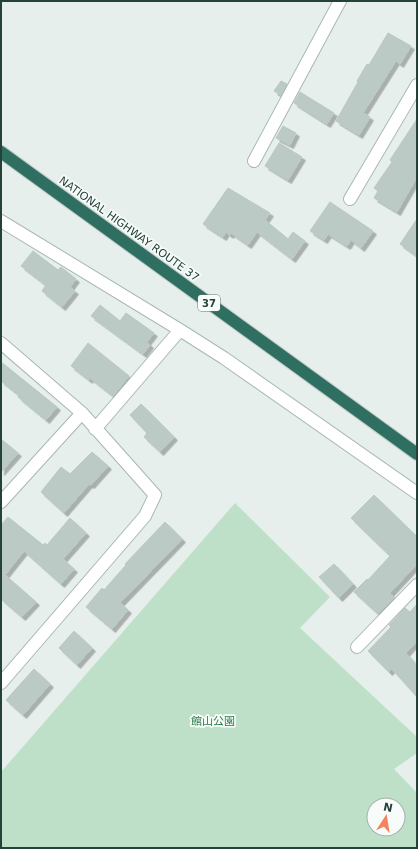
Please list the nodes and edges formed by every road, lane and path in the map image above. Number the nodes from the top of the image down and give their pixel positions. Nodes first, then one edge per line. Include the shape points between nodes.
1 (340, 1) edge
2 (417, 85) edge
3 (1, 152) edge
4 (254, 161) dead end
5 (350, 199) dead end
6 (1, 221) edge
7 (180, 330) junction
8 (1, 344) edge
9 (82, 413) junction
10 (95, 429) junction
11 (417, 454) edge
12 (417, 493) edge
13 (1, 502) edge
14 (417, 586) edge
15 (357, 647) dead end
16 (1, 683) edge

1 - 4 street
2 - 5 street
3 - 11 highway, NATIONAL HIGHWAY ROUTE 37 / 37
6 - 7 street
7 - 10 street
7 - 12 street
8 - 9 street
9 - 10 street
9 - 13 street
10 - 16 street via 155,494 145,516
14 - 15 street

